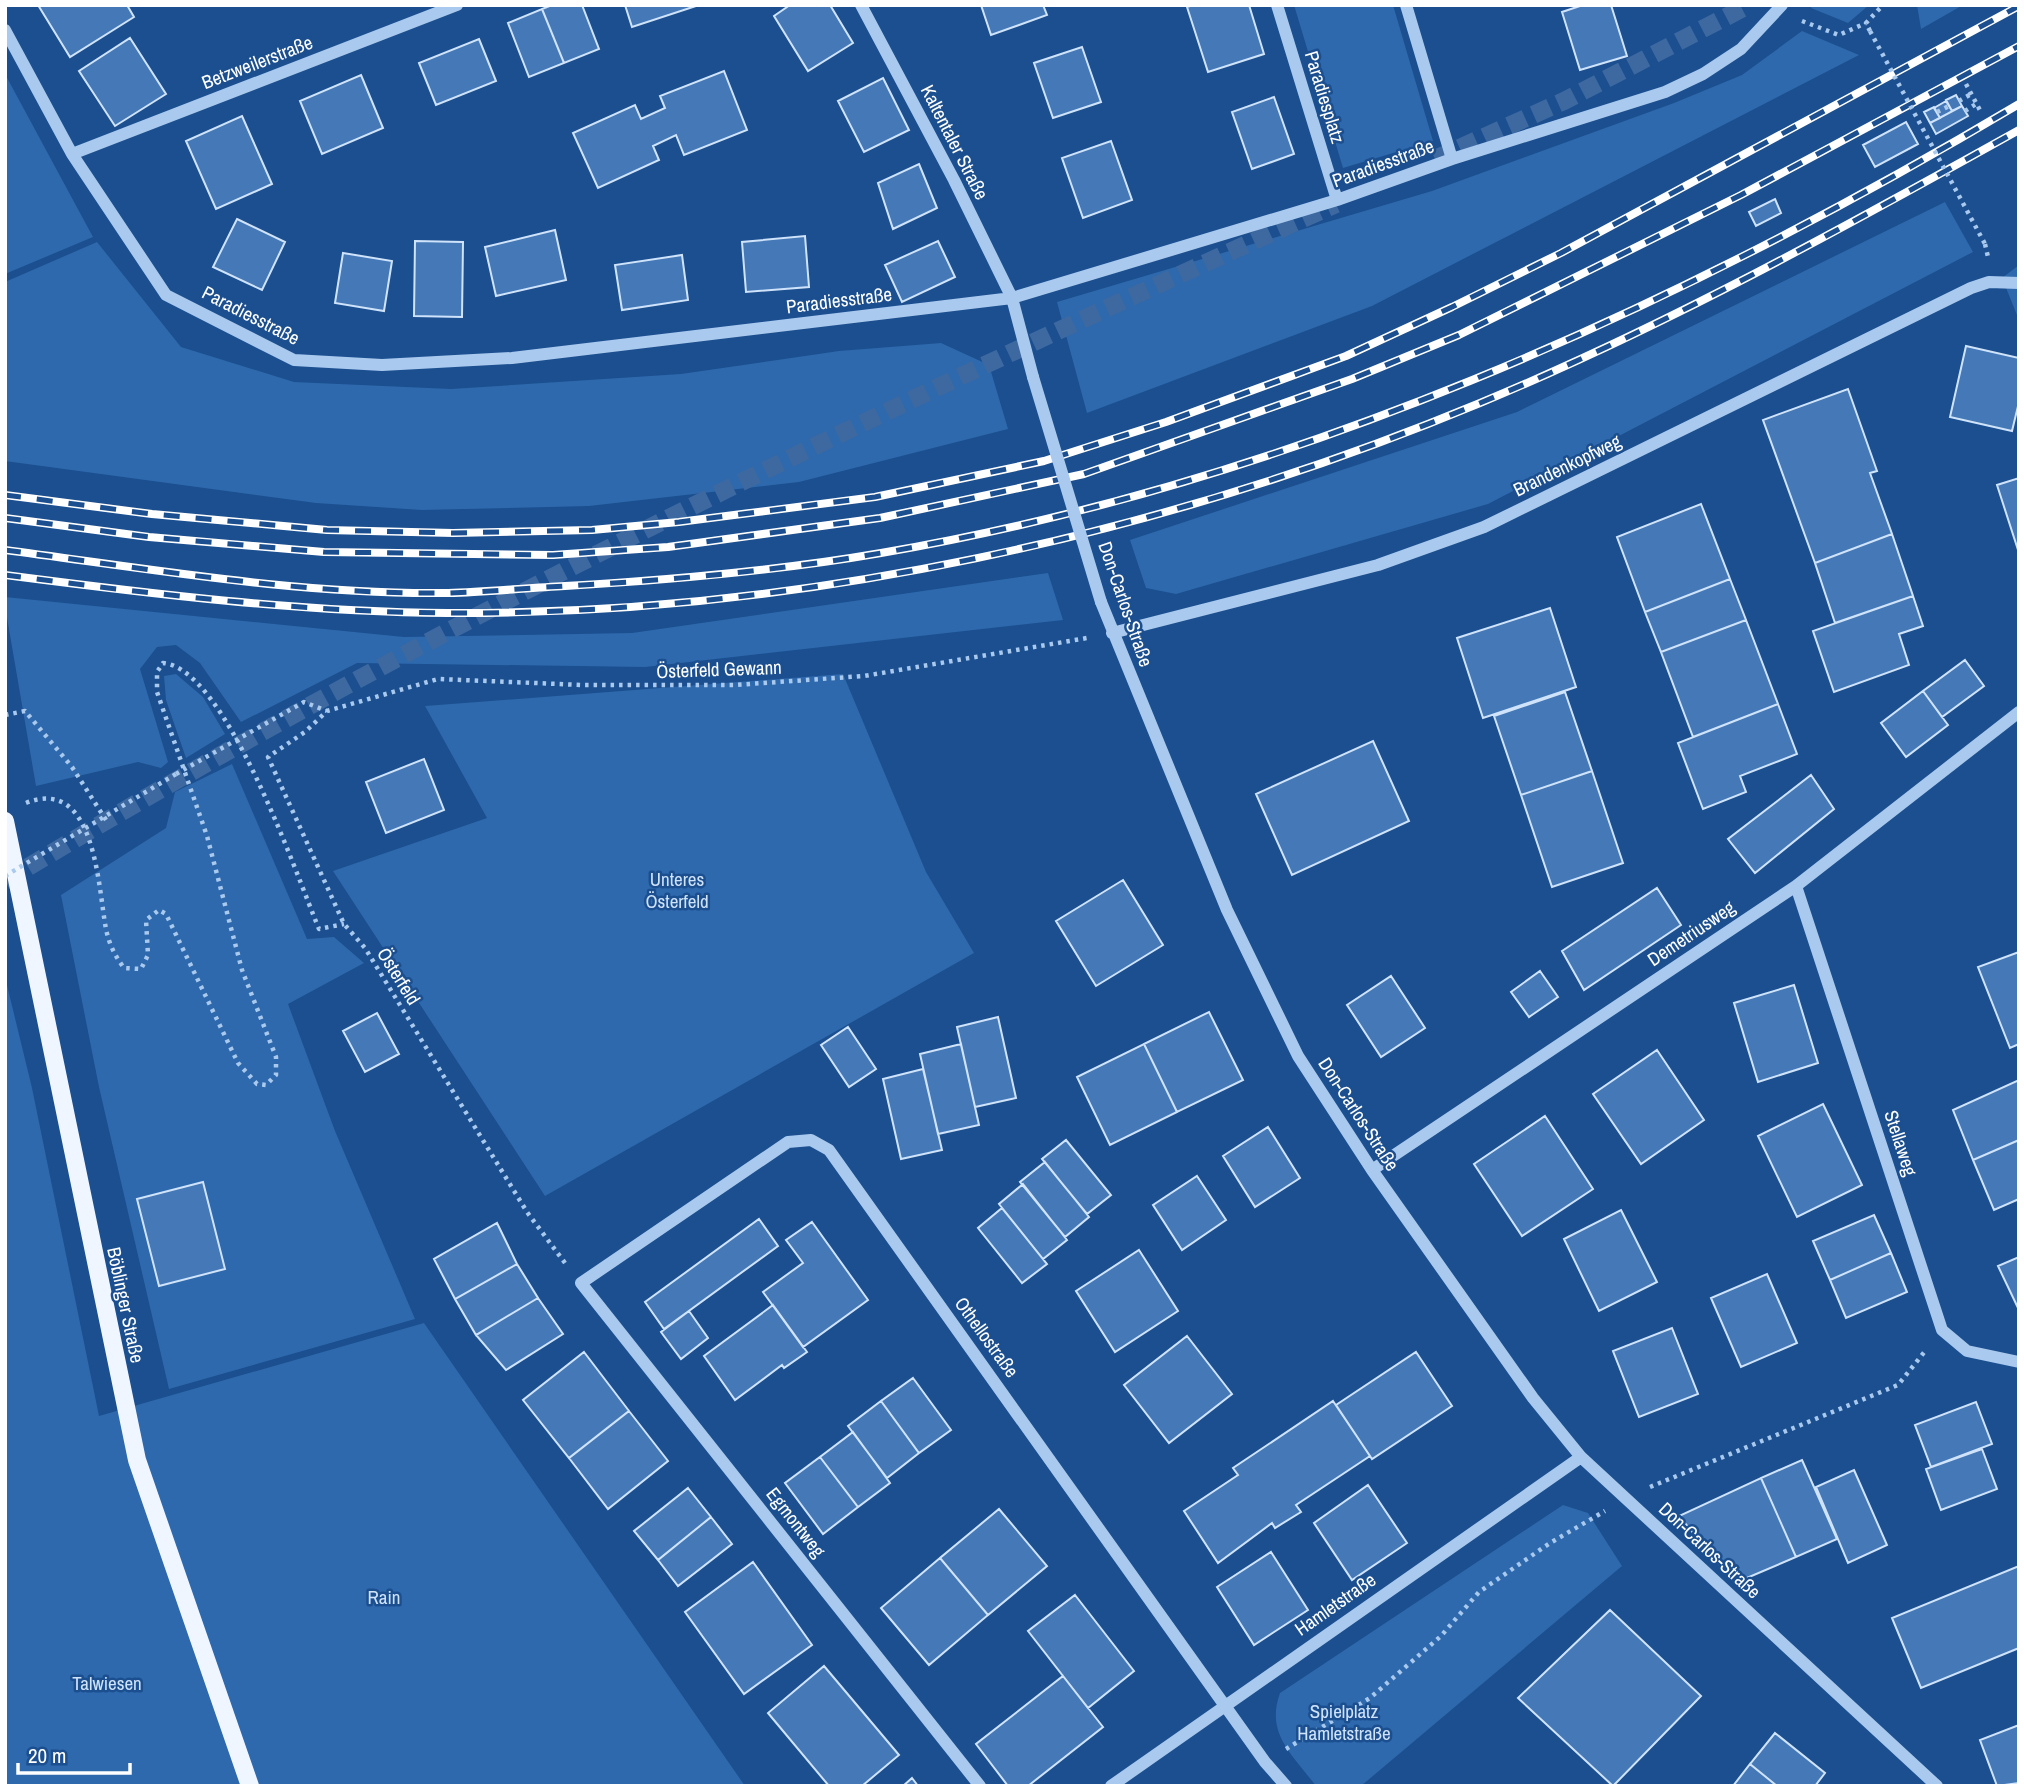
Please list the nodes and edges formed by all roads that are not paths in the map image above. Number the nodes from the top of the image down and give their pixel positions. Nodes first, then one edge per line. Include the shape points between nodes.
1 (457, 5) edge
2 (861, 5) edge
3 (1277, 5) edge
4 (1406, 5) edge
5 (1782, 5) edge
6 (5, 30) edge
7 (72, 154) junction
8 (1452, 159) junction
9 (1337, 200) junction
10 (2019, 284) edge
11 (1012, 299) junction
12 (1112, 633) junction
13 (2019, 712) edge
14 (10, 814) edge
15 (1796, 886) junction
16 (1372, 1170) junction
17 (581, 1283) joint
18 (2019, 1362) edge
19 (1581, 1457) junction
20 (1224, 1704) junction
21 (250, 1786) edge
22 (980, 1786) edge
23 (1111, 1786) edge
24 (1286, 1786) edge
25 (1937, 1786) edge

1 - 7 street, Betzweilerstraße
2 - 11 street, Kaltentaler Straße
3 - 9 street, Paradiesplatz
4 - 8 street
5 - 8 street, Paradiesstraße via 1741,49 1665,92
6 - 7 street, Paradiesstraße
7 - 11 street, Paradiesstraße via 166,295 294,360 382,365 512,358
8 - 9 street, Paradiesstraße
9 - 11 street, Paradiesstraße
10 - 12 street, Brandenkopfweg via 1989,282 1971,288 1484,527 1378,565
11 - 12 street, Don-Carlos-Straße, bridge
12 - 16 street, Don-Carlos-Straße via 1233,922 1298,1056
13 - 15 street, Demetriusweg
14 - 21 main road, Böblinger Straße via 137,1460
15 - 16 street, Demetriusweg
15 - 18 street, Stellaweg via 1942,1330 1968,1352
16 - 19 street, Don-Carlos-Straße via 1533,1398
17 - 20 street, Othellostraße via 788,1142 811,1140 829,1150
17 - 22 street, Egmontweg
19 - 20 street, Hamletstraße
19 - 25 street, Don-Carlos-Straße
20 - 23 street, Hamletstraße
20 - 24 street, Othellostraße

